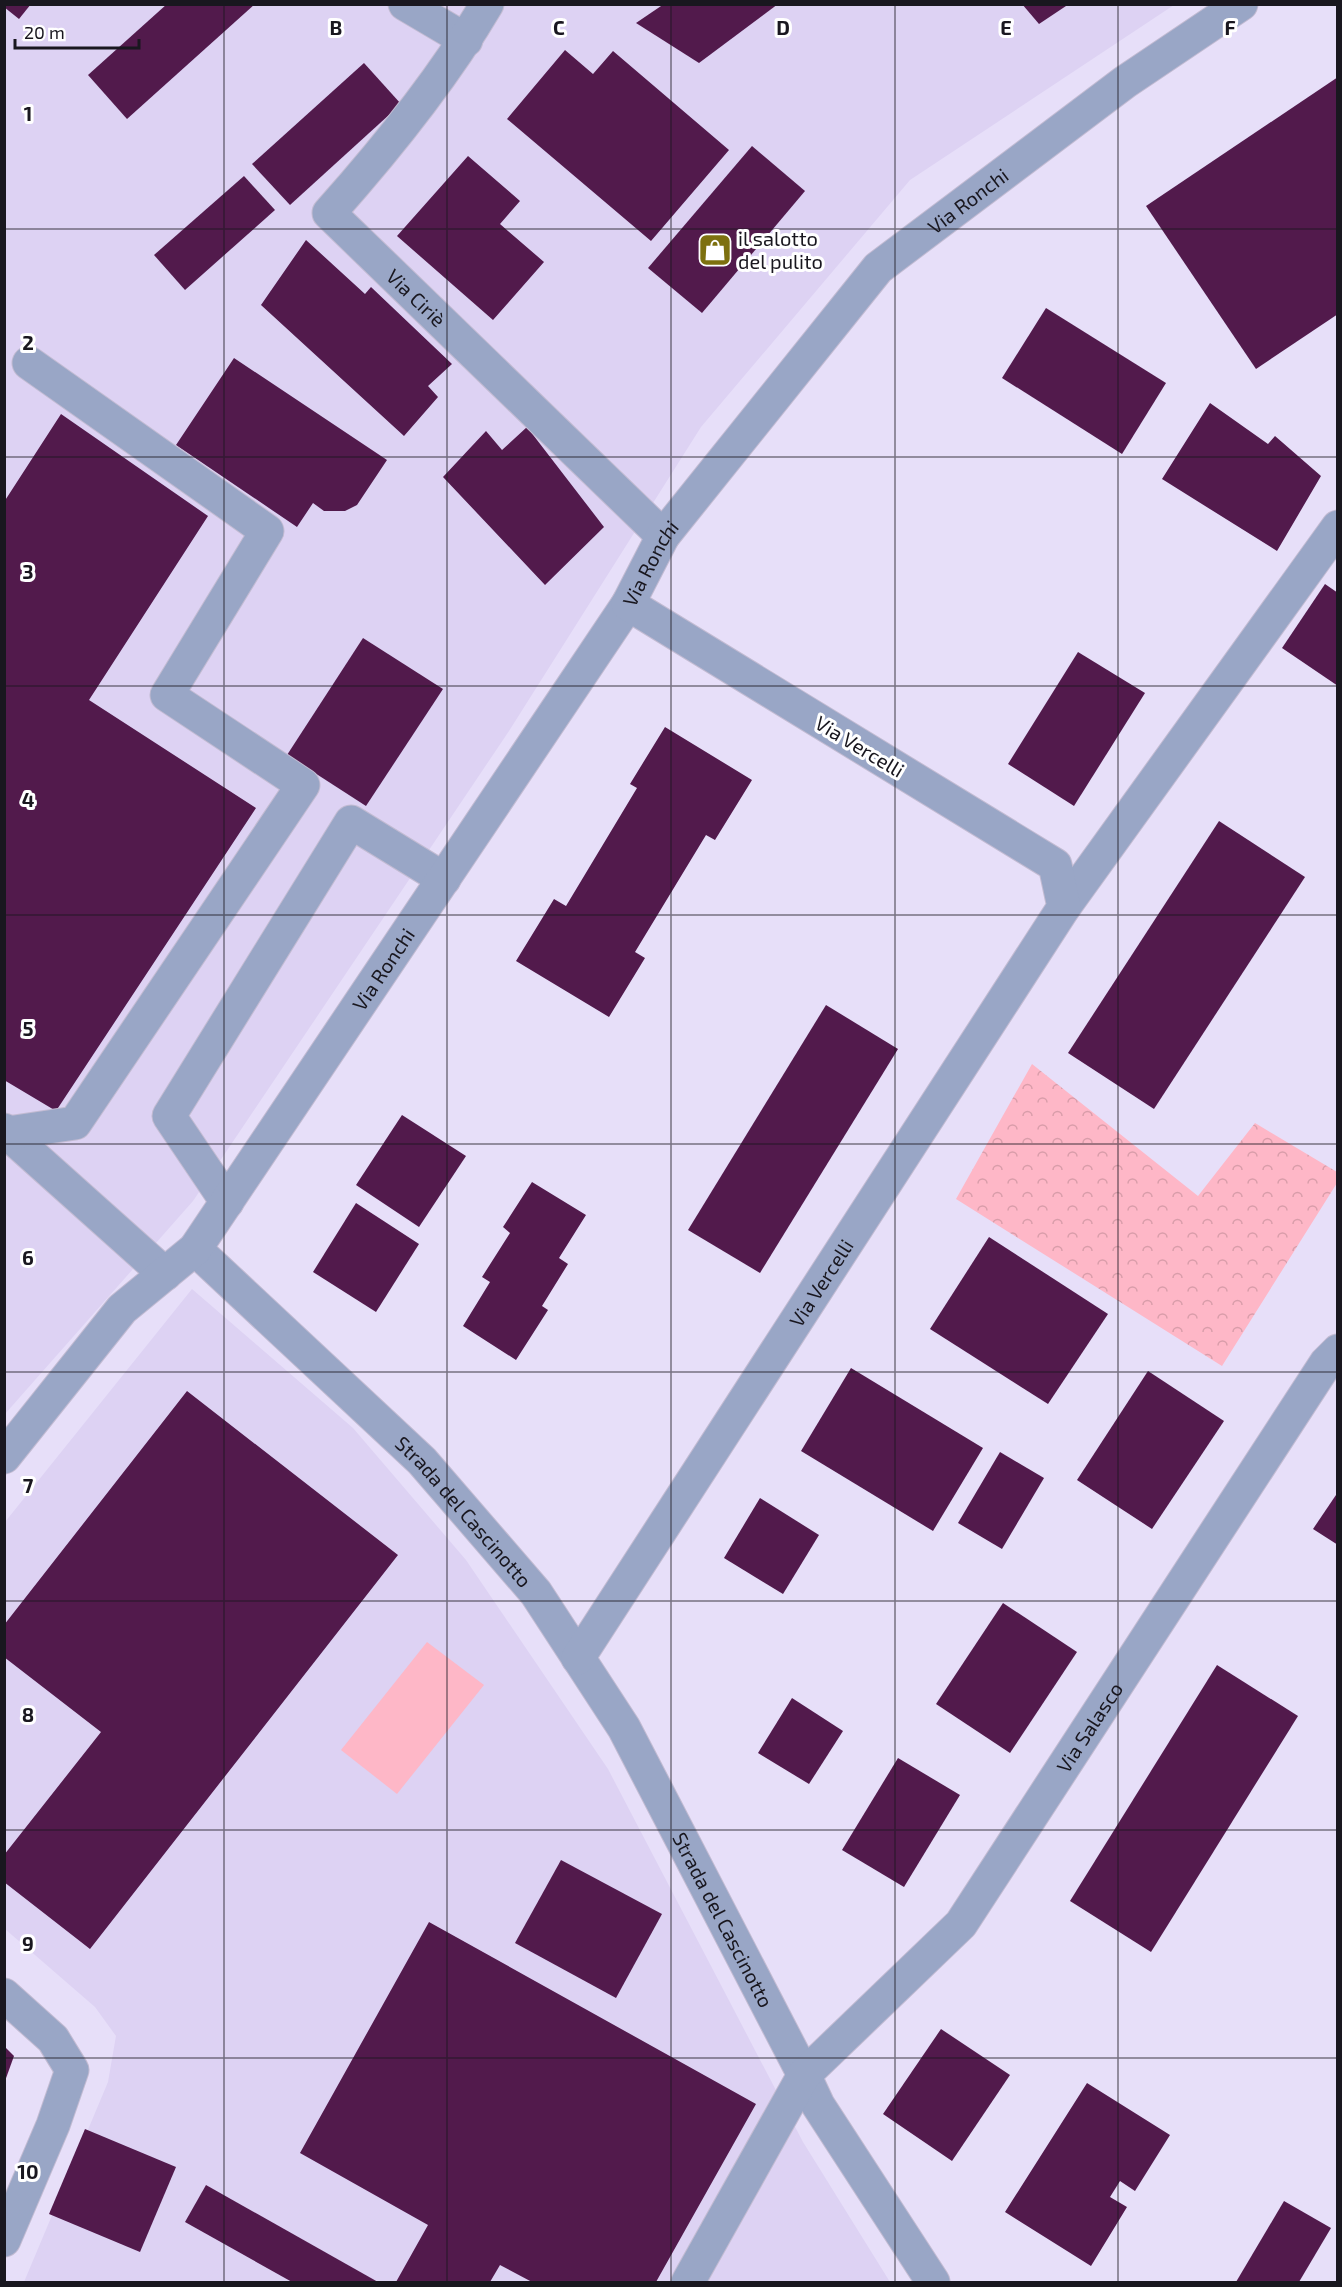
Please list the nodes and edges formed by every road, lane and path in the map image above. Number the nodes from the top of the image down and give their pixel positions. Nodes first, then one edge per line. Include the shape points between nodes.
1 (405, 4) edge
2 (487, 4) edge
3 (1241, 4) edge
4 (466, 40) junction
5 (29, 363) dead end
6 (1338, 527) edge
7 (663, 536) junction
8 (628, 604) junction
9 (444, 879) junction
10 (1064, 908) junction
11 (6, 1131) edge
12 (227, 1202) junction
13 (195, 1249) junction
14 (165, 1274) junction
15 (1338, 1350) edge
16 (4, 1457) edge
17 (578, 1658) junction
18 (4, 1995) edge
19 (804, 2075) junction
20 (4, 2240) edge
21 (688, 2283) edge
22 (933, 2283) edge

1 - 4 street
2 - 4 street, Via Ciriè
3 - 7 street, Via Ronchi via 1125,82 878,268
4 - 7 street, Via Ciriè via 376,160 329,213
5 - 11 street via 267,531 167,695 303,785 75,1123
6 - 10 street, Via Vercelli
7 - 8 street, Via Ronchi
8 - 9 street, Via Ronchi
8 - 10 street, Via Vercelli via 1055,865
9 - 12 street, Via Ronchi
9 - 12 street via 351,822 169,1116
10 - 17 street, Via Vercelli
11 - 14 street
12 - 13 street, Via Ronchi
13 - 14 street
13 - 17 street, Strada del Cascinotto via 422,1461 536,1593
14 - 16 street via 122,1309
15 - 19 street, Via Salasco via 1319,1373 961,1924
17 - 19 street, Strada del Cascinotto via 624,1728
18 - 20 street via 53,2039 72,2070 53,2126
19 - 21 street
19 - 22 street, Strada del Cascinotto via 818,2105

